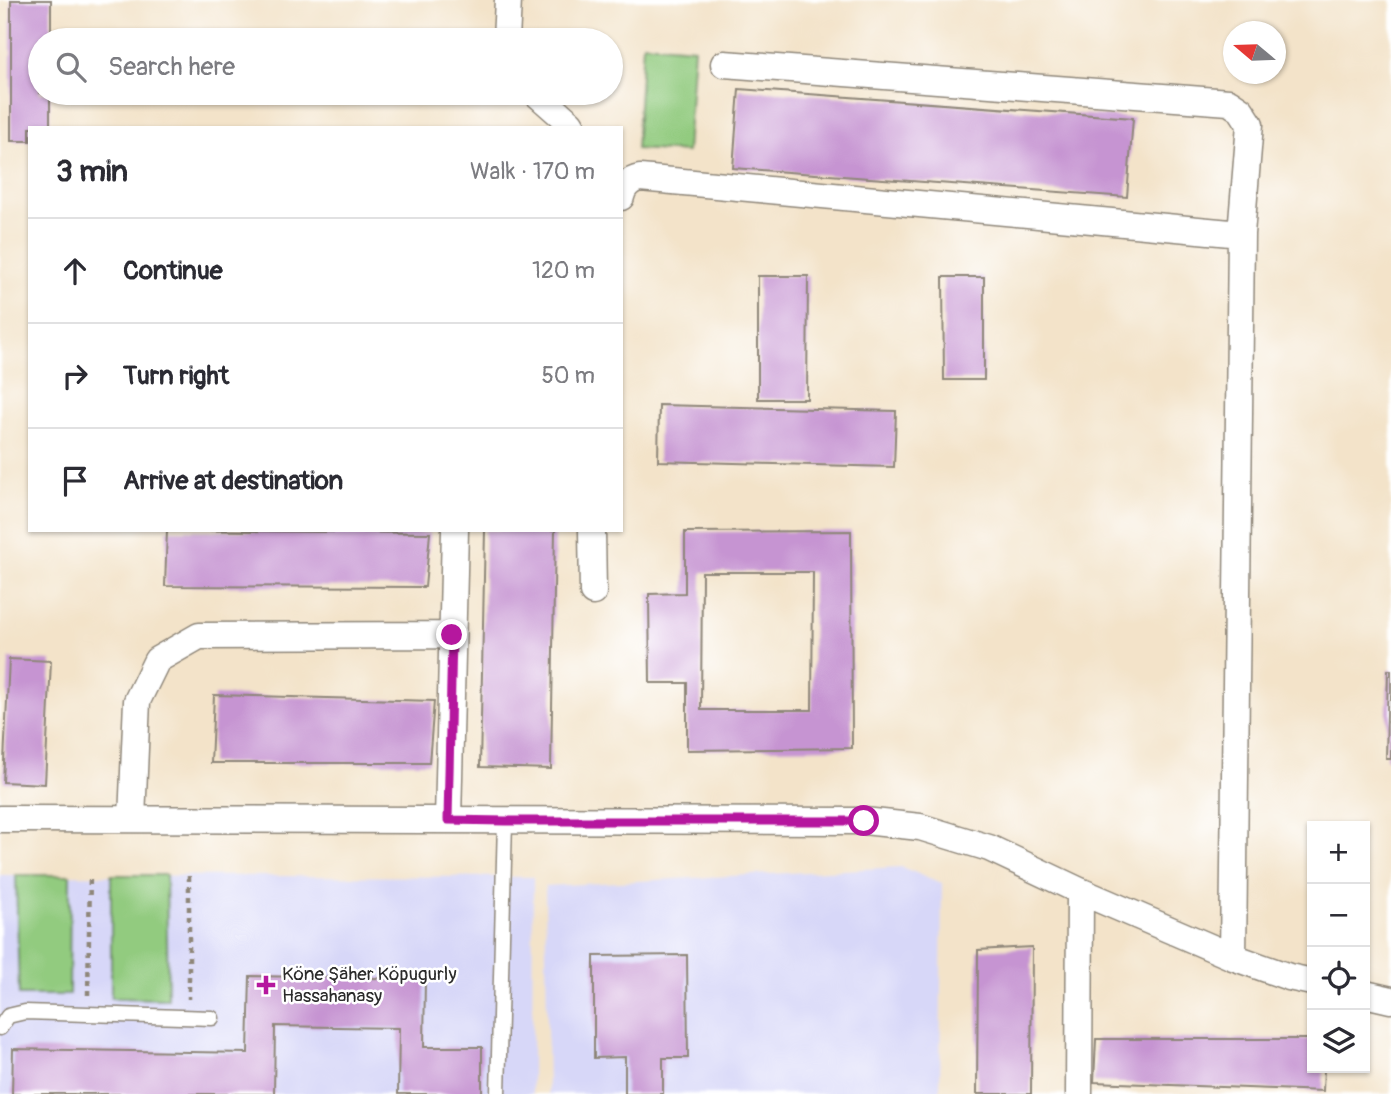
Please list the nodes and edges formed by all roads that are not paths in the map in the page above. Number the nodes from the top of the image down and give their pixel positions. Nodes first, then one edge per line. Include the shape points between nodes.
1 (508, 0) edge
2 (507, 28) edge
3 (724, 64) dead end
4 (550, 105) edge
5 (572, 126) edge
6 (623, 189) edge
7 (1241, 234) junction
8 (455, 532) edge
9 (592, 532) edge
10 (593, 592) dead end
11 (452, 635) junction
12 (0, 819) edge
13 (132, 819) junction
14 (448, 820) junction
15 (505, 821) junction
16 (1080, 891) junction
17 (1233, 957) junction
18 (1307, 981) edge
19 (1370, 995) edge
20 (1391, 1000) edge
21 (212, 1018) dead end
22 (0, 1028) edge
23 (499, 1094) edge
24 (1079, 1094) edge

1 - 2 street
3 - 7 street via 1229,102 1250,124
4 - 5 street
6 - 7 street via 640,178
7 - 17 street
8 - 11 street
9 - 10 street
11 - 13 street via 199,636 157,660 137,701
11 - 14 street
12 - 13 street
13 - 14 street
14 - 15 street
15 - 16 street via 864,821 920,827 989,848
15 - 23 lane
16 - 17 street
16 - 24 street
17 - 18 street
19 - 20 street
21 - 22 lane via 25,1012 8,1016

